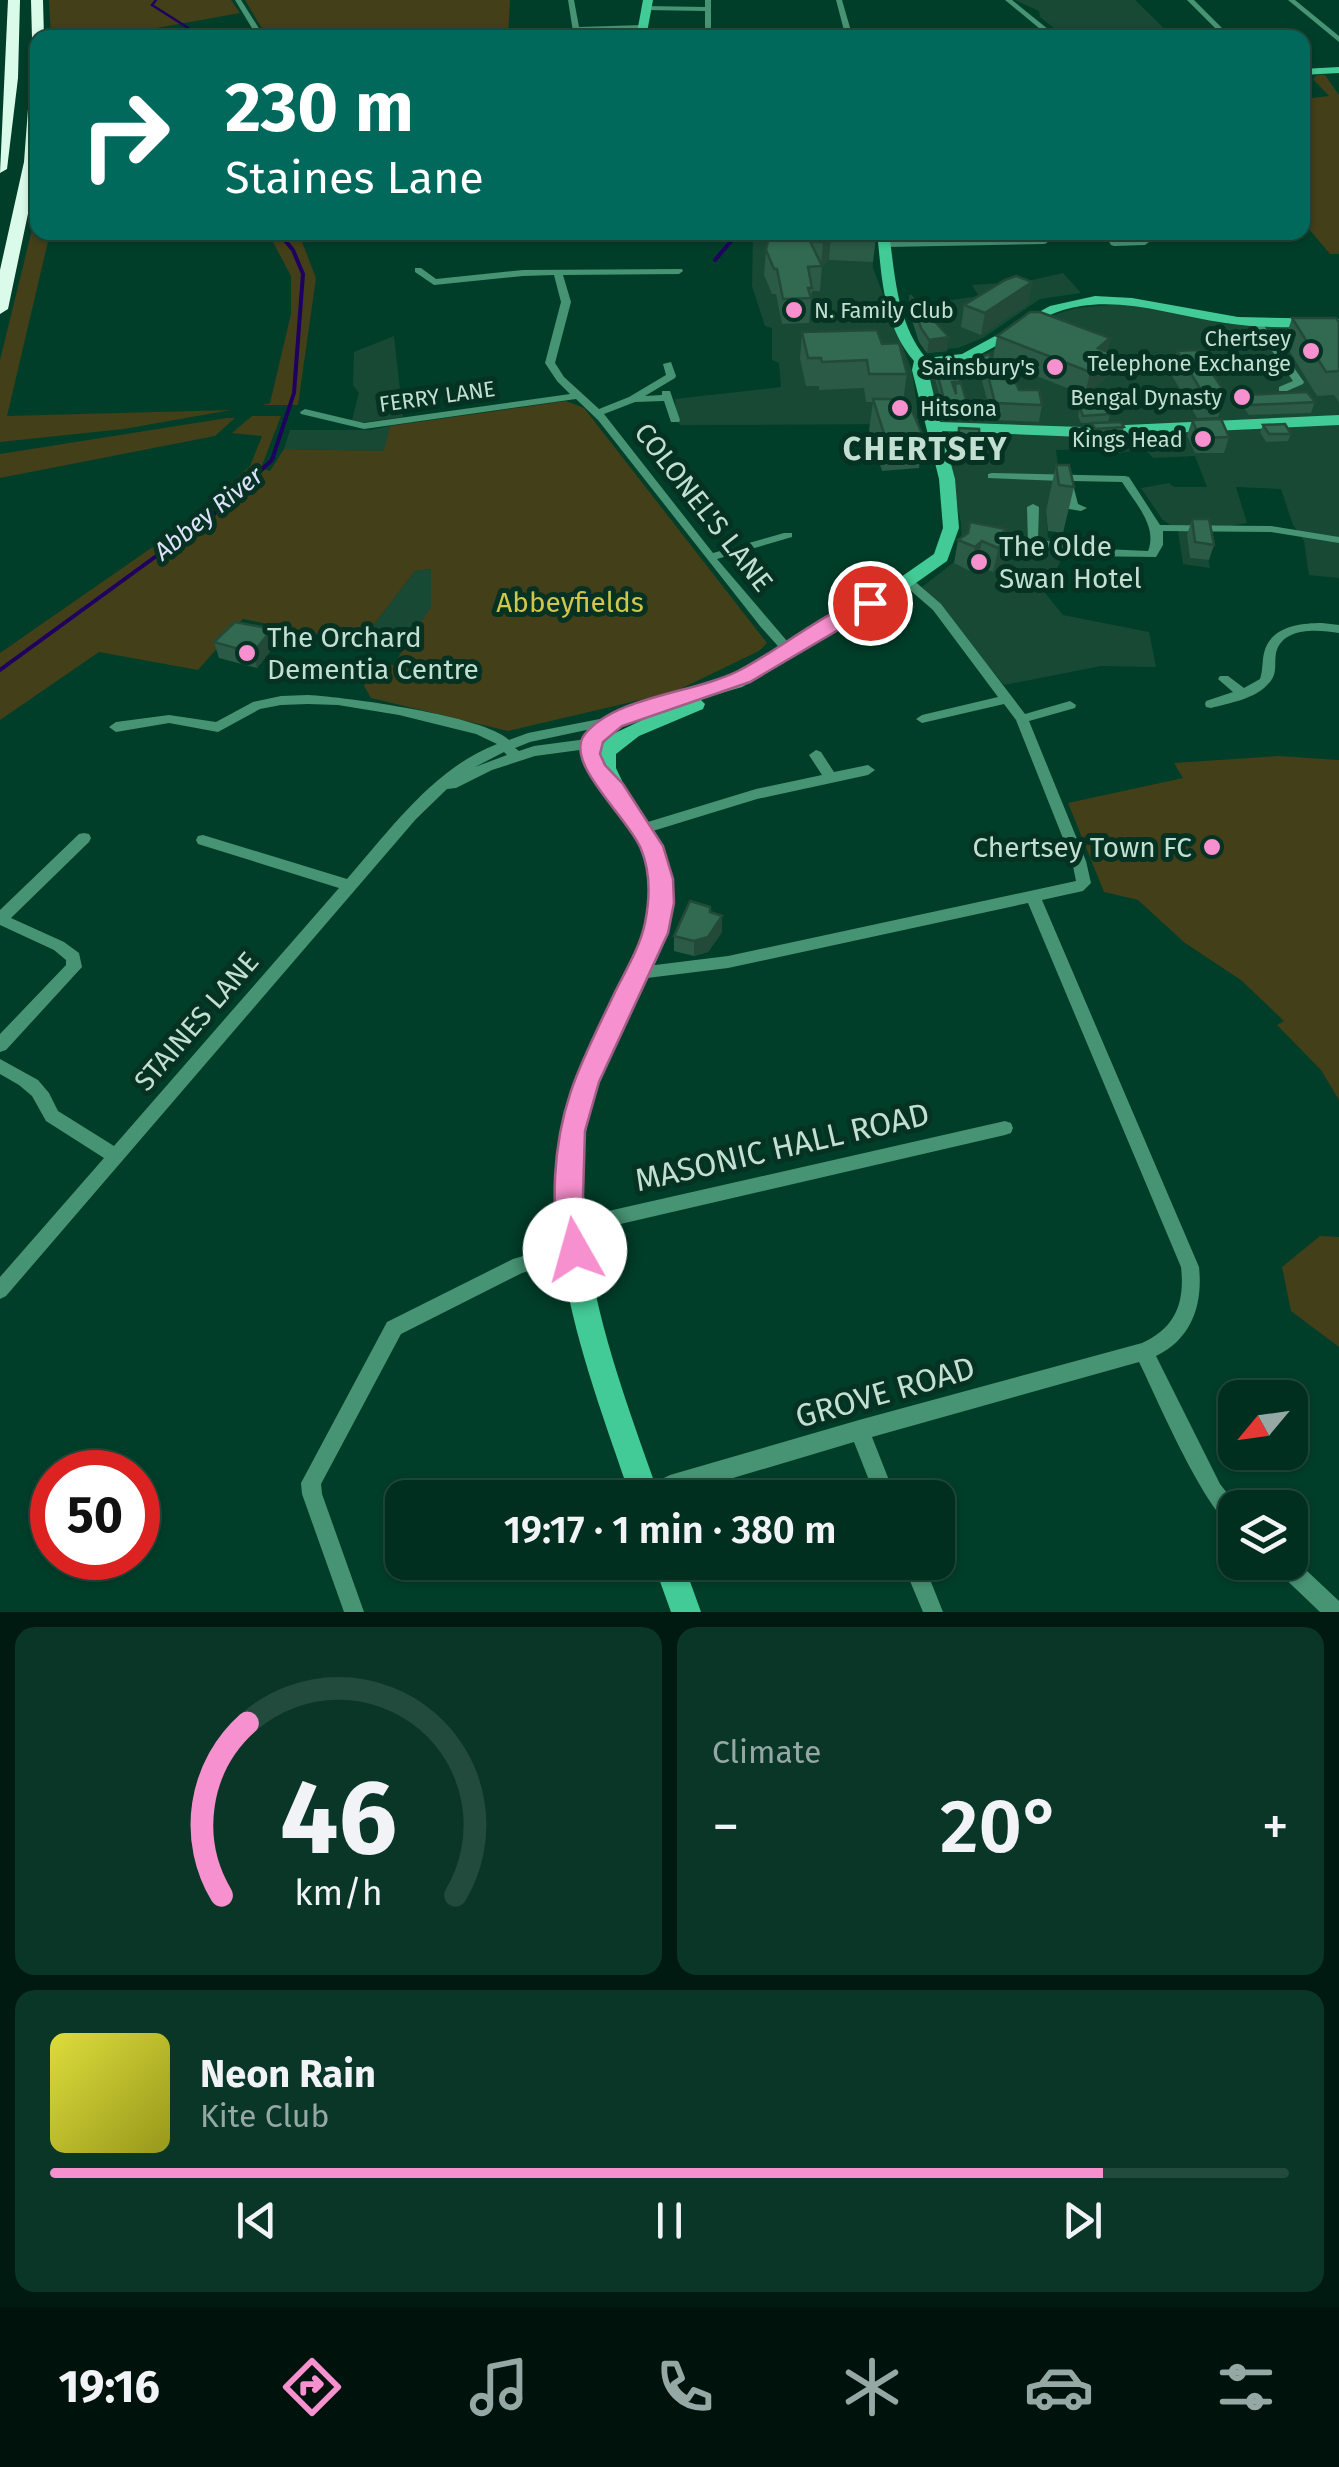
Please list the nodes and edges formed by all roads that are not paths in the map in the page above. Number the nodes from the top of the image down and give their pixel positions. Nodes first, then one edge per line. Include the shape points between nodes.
1 (14, 0) edge
2 (37, 0) edge
3 (238, 0) edge
4 (571, 0) edge
5 (839, 0) edge
6 (1008, 0) edge
7 (1190, 0) edge
8 (1291, 0) edge
9 (647, 4) edge
10 (709, 4) edge
11 (38, 30) edge
12 (257, 30) edge
13 (576, 30) edge
14 (641, 30) edge
15 (708, 30) edge
16 (848, 30) edge
17 (1046, 30) edge
18 (1220, 30) edge
19 (1339, 40) edge
20 (1339, 70) edge
21 (1310, 72) edge
22 (0, 169) edge
23 (30, 171) edge
24 (884, 240) edge
25 (920, 240) edge
26 (1044, 240) dead end
27 (1112, 240) edge
28 (1146, 242) dead end
29 (418, 270) dead end
30 (679, 271) dead end
31 (558, 275) junction
32 (0, 309) edge
33 (1257, 322) junction
34 (1339, 323) edge
35 (921, 361) junction
36 (668, 364) dead end
37 (660, 384) junction
38 (1283, 390) edge
39 (580, 398) junction
40 (668, 398) junction
41 (634, 399) junction
42 (620, 402) junction
43 (305, 412) dead end
44 (598, 413) junction
45 (675, 420) dead end
46 (1339, 420) edge
47 (935, 426) junction
48 (992, 476) dead end
49 (1067, 479) junction
50 (1033, 507) dead end
51 (1081, 508) dead end
52 (1158, 528) junction
53 (788, 534) dead end
54 (1339, 540) edge
55 (710, 557) junction
56 (907, 582) junction
57 (1339, 628) edge
58 (790, 651) junction
59 (1224, 679) dead end
60 (1242, 693) junction
61 (1006, 699) junction
62 (1211, 704) dead end
63 (1070, 705) dead end
64 (1022, 719) junction
65 (922, 720) dead end
66 (116, 726) dead end
67 (616, 730) junction
68 (591, 744) junction
69 (511, 750) junction
70 (816, 755) dead end
71 (868, 770) dead end
72 (830, 777) junction
73 (615, 790) junction
74 (643, 829) junction
75 (84, 838) dead end
76 (203, 840) dead end
77 (350, 886) junction
78 (1032, 897) junction
79 (0, 919) edge
80 (639, 972) junction
81 (0, 1045) edge
82 (0, 1066) edge
83 (1005, 1128) dead end
84 (116, 1156) junction
85 (574, 1238) junction
86 (0, 1290) edge
87 (1144, 1352) junction
88 (859, 1430) junction
89 (640, 1480) edge
90 (687, 1480) edge
91 (879, 1480) edge
92 (1218, 1498) edge
93 (674, 1580) edge
94 (920, 1580) edge
95 (1301, 1580) edge
96 (354, 1612) edge
97 (686, 1612) edge
98 (933, 1612) edge
99 (1335, 1612) edge

1 - 22 highway
2 - 11 highway
3 - 12 street
4 - 13 street
5 - 16 street
6 - 17 street
7 - 18 street
8 - 19 street
9 - 10 street
9 - 14 main road
10 - 15 street
20 - 21 main road
23 - 32 highway
24 - 35 main road, STAINES LANE via 900,323
25 - 26 street
27 - 28 street
29 - 31 street via 434,282
30 - 31 street
31 - 39 street, COLONEL'S LANE via 566,302 550,363
33 - 34 main road
33 - 35 main road via 1102,299 1042,312 950,362
33 - 38 street via 1299,382
35 - 47 main road, STAINES LANE
36 - 37 street via 671,376
37 - 40 street
37 - 41 street
39 - 42 street, FERRY LANE
39 - 43 street, FERRY LANE via 364,426
39 - 44 street, COLONEL'S LANE
40 - 41 street
40 - 45 street
41 - 42 street
42 - 44 street
44 - 55 street, COLONEL'S LANE
46 - 47 main road via 1082,432
47 - 56 main road, STAINES LANE via 951,528 942,557
48 - 49 street
49 - 51 street via 1074,507
49 - 52 street via 1125,478
50 - 52 street via 1032,541 1082,552 1155,553
52 - 54 street via 1271,529
53 - 55 street
55 - 58 street, COLONEL'S LANE
56 - 58 main road, STAINES LANE
56 - 61 street via 937,607
57 - 60 street via 1304,627 1283,635 1273,644 1268,676
58 - 67 main road, STAINES LANE via 673,715
59 - 60 street
60 - 62 street
61 - 64 street
61 - 65 street
63 - 64 street
64 - 78 street via 1084,883
66 - 69 street via 169,719 218,727 266,702 350,703 453,724 499,738
67 - 68 main road, STAINES LANE via 599,730
67 - 69 street, STAINES LANE
67 - 73 main road via 606,758
68 - 69 street, STAINES LANE
68 - 73 main road via 595,769
69 - 77 street, STAINES LANE via 439,791
70 - 72 street
71 - 72 street
72 - 74 street
73 - 74 main road
74 - 80 main road via 657,860 662,903
75 - 79 street
76 - 77 street
77 - 84 street, STAINES LANE
78 - 80 street via 728,962
78 - 87 street, GROVE ROAD via 1190,1267 1193,1298 1178,1331
79 - 81 street via 60,946 74,956 74,967
80 - 85 main road via 586,1082 572,1131
82 - 84 street via 30,1081 52,1116
83 - 85 street, MASONIC HALL ROAD
84 - 86 street, STAINES LANE
85 - 89 main road via 602,1362
85 - 96 street, MASONIC HALL ROAD via 394,1328 312,1483
87 - 88 street, GROVE ROAD
87 - 92 street
88 - 90 street, GROVE ROAD
88 - 91 street
93 - 97 main road
94 - 98 street
95 - 99 street

